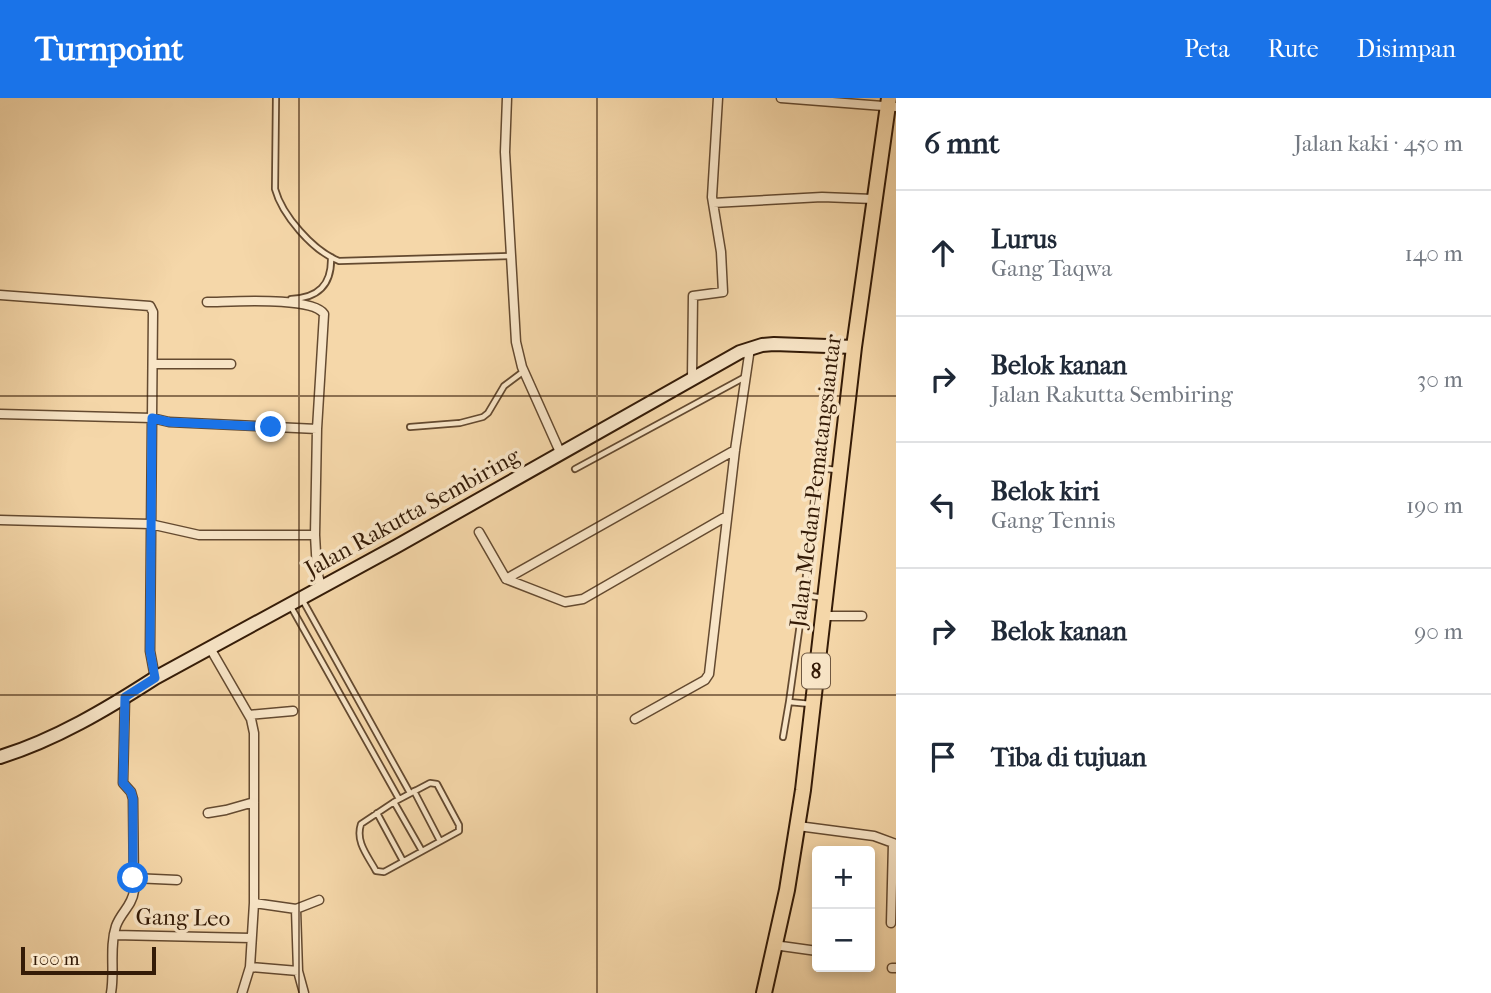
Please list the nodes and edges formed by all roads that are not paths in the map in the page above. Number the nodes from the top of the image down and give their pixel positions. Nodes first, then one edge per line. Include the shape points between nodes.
1 (276, 98) edge
2 (507, 98) edge
3 (718, 98) edge
4 (781, 98) edge
5 (891, 104) edge
6 (873, 199) junction
7 (713, 204) junction
8 (511, 256) junction
9 (331, 257) junction
10 (0, 296) edge
11 (276, 301) junction
12 (207, 302) dead end
13 (854, 347) junction
14 (750, 348) junction
15 (153, 364) junction
16 (230, 364) dead end
17 (524, 371) junction
18 (692, 377) junction
19 (746, 377) junction
20 (0, 414) edge
21 (152, 418) junction
22 (410, 427) dead end
23 (317, 429) junction
24 (735, 450) junction
25 (560, 452) junction
26 (575, 469) dead end
27 (839, 470) junction
28 (727, 516) junction
29 (0, 520) edge
30 (149, 524) junction
31 (479, 532) dead end
32 (315, 535) junction
33 (506, 579) junction
34 (321, 587) junction
35 (804, 595) junction
36 (824, 598) junction
37 (296, 602) junction
38 (822, 616) junction
39 (862, 616) dead end
40 (210, 649) junction
41 (331, 651) junction
42 (319, 657) junction
43 (155, 678) junction
44 (125, 697) junction
45 (789, 702) junction
46 (812, 705) junction
47 (293, 711) dead end
48 (249, 715) junction
49 (635, 719) dead end
50 (783, 737) dead end
51 (0, 757) edge
52 (412, 792) junction
53 (397, 801) junction
54 (254, 802) junction
55 (208, 813) dead end
56 (377, 813) junction
57 (798, 826) junction
58 (440, 841) junction
59 (895, 844) edge
60 (422, 851) junction
61 (403, 861) junction
62 (133, 878) junction
63 (177, 880) dead end
64 (319, 900) dead end
65 (254, 903) junction
66 (296, 909) junction
67 (891, 923) dead end
68 (114, 934) junction
69 (251, 938) junction
70 (774, 945) junction
71 (812, 950) edge
72 (250, 967) junction
73 (298, 971) junction
74 (111, 993) edge
75 (242, 993) edge
76 (304, 993) edge
77 (764, 993) edge

1 - 9 lane via 278,201 302,235
2 - 8 street
3 - 7 street
4 - 5 street
5 - 6 highway, Jalan Medan-Pematangsiantar / 8
6 - 7 street via 822,197
6 - 13 highway, Jalan Medan-Pematangsiantar / 8
7 - 18 street via 723,292 693,296
8 - 9 lane via 339,261
8 - 17 street via 516,342
9 - 11 lane via 330,277 312,296
10 - 15 street via 150,306
11 - 12 street
11 - 23 street via 314,306 324,314
13 - 14 main road, Jalan Rakutta Sembiring via 774,344
13 - 27 highway, Jalan Medan-Pematangsiantar / 8
14 - 18 main road, Jalan Rakutta Sembiring
14 - 19 street
15 - 16 street
15 - 21 street
17 - 22 lane via 504,386 483,417
17 - 25 street
18 - 25 main road, Jalan Rakutta Sembiring
19 - 24 street
19 - 26 lane
20 - 21 street
21 - 23 street
21 - 30 street
23 - 32 street
24 - 28 street
24 - 33 street
25 - 34 main road, Jalan Rakutta Sembiring
27 - 35 lane via 818,470
27 - 36 highway, Jalan Medan-Pematangsiantar / 8
28 - 33 street via 573,602
28 - 49 street via 709,674
29 - 30 street
30 - 32 street via 199,535
30 - 43 street via 150,651
31 - 33 street
32 - 34 street
34 - 37 main road, Jalan Rakutta Sembiring
35 - 36 lane
35 - 45 lane
36 - 38 highway, Jalan Medan-Pematangsiantar / 8
37 - 40 main road, Jalan Rakutta Sembiring
37 - 41 lane
37 - 42 lane
38 - 39 street
38 - 46 highway, Jalan Medan-Pematangsiantar / 8
40 - 43 main road, Jalan Rakutta Sembiring
40 - 48 street
41 - 42 lane
41 - 52 lane
42 - 53 lane
43 - 44 main road, Jalan Rakutta Sembiring
44 - 51 main road, Jalan Rakutta Sembiring via 31,747
44 - 62 street via 123,783 133,799
45 - 46 lane
45 - 50 lane
46 - 57 highway, Jalan Medan-Pematangsiantar / 8
47 - 48 street
48 - 54 street via 254,733
52 - 53 lane
52 - 58 lane
52 - 58 lane via 437,784 459,825 459,831
53 - 56 lane
53 - 60 lane
54 - 55 street
54 - 65 street
56 - 61 lane
56 - 61 lane via 360,827 361,844 376,871 384,872
57 - 59 street via 874,836
57 - 70 highway, Jalan Medan-Pematangsiantar / 8
58 - 60 lane
59 - 67 street
60 - 61 lane
62 - 63 street
62 - 68 street via 131,903 122,912
64 - 66 street
65 - 66 street
65 - 69 street
66 - 73 street
68 - 69 street, Gang Leo
68 - 74 street
69 - 72 street
70 - 71 street
70 - 77 highway, Jalan Medan-Pematangsiantar / 8
72 - 73 street
72 - 75 street
73 - 76 street

